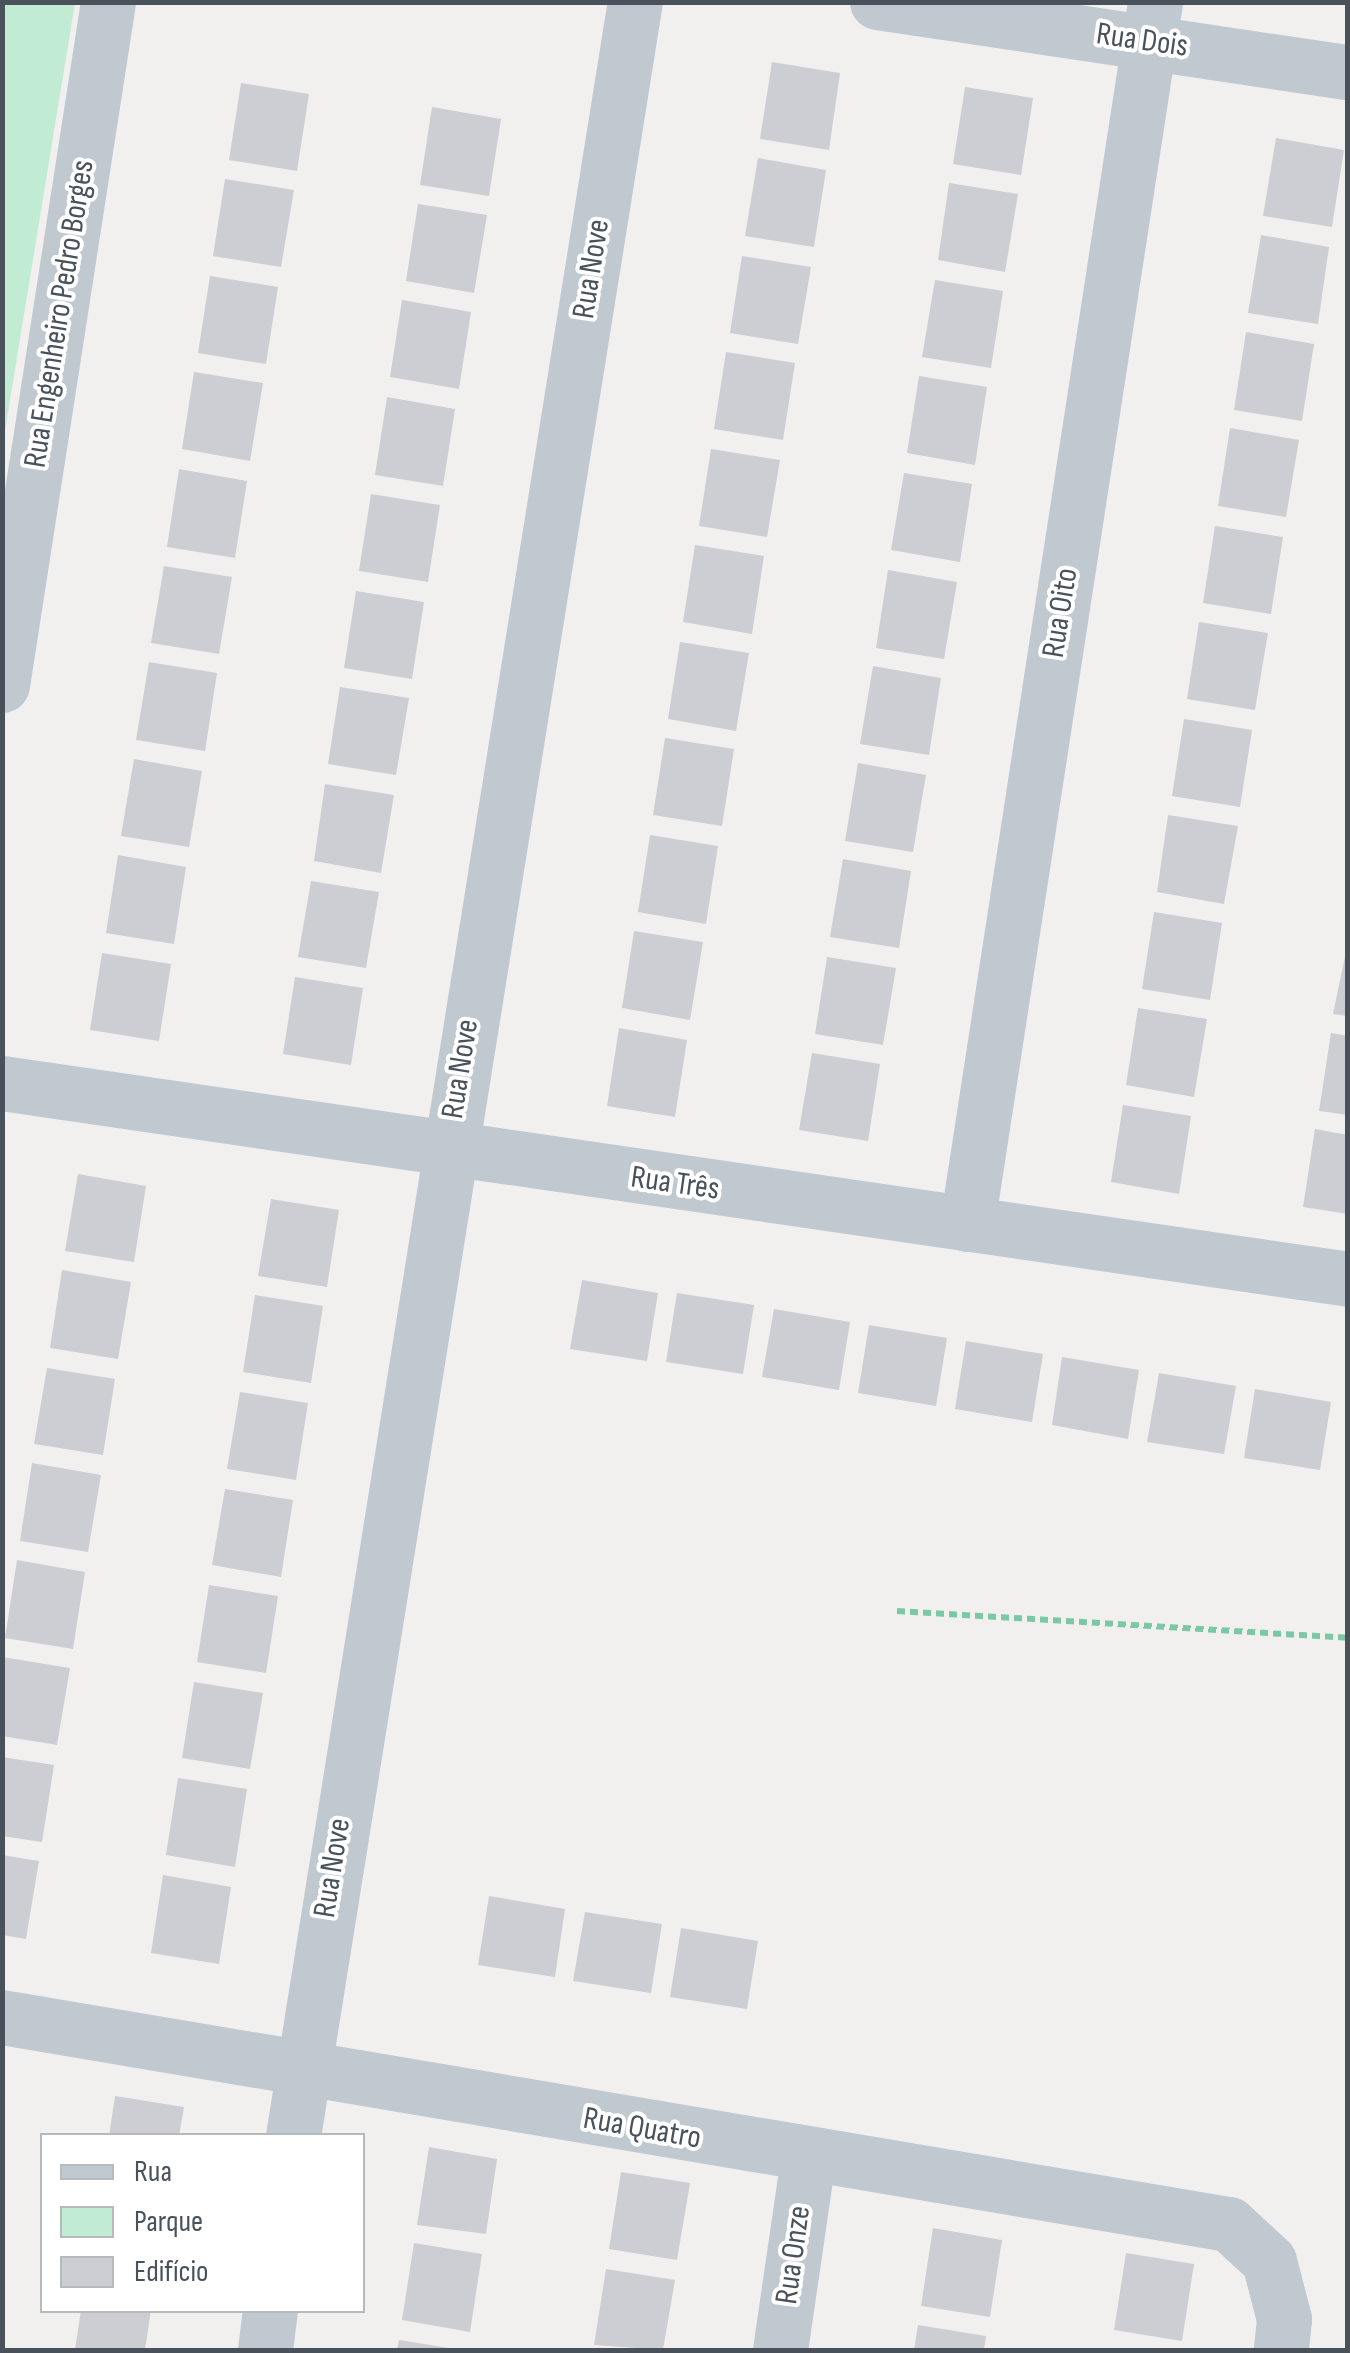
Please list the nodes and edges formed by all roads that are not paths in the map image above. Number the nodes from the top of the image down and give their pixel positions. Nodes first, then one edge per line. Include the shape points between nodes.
1 (108, 2) edge
2 (635, 2) edge
3 (876, 2) edge
4 (1152, 22) edge
5 (1348, 72) edge
6 (2, 685) edge
7 (2, 1083) edge
8 (448, 1153) junction
9 (967, 1224) junction
10 (1348, 1279) edge
11 (2, 2017) edge
12 (301, 2068) junction
13 (292, 2133) edge
14 (808, 2159) junction
15 (270, 2313) edge
16 (265, 2350) edge
17 (780, 2350) edge
18 (1281, 2350) edge

1 - 6 street, Rua Engenheiro Pedro Borges
2 - 8 street, Rua Nove
3 - 4 street, Rua Dois
4 - 5 street, Rua Dois
4 - 9 street, Rua Oito
7 - 8 street, Rua Três
8 - 9 street, Rua Três
8 - 12 street, Rua Nove
9 - 10 street, Rua Três
11 - 12 street, Rua Quatro
12 - 13 street, Rua Nove
12 - 14 street, Rua Quatro
14 - 17 street, Rua Onze
14 - 18 street, Rua Quatro via 1229,2224 1269,2261 1284,2319
15 - 16 street

